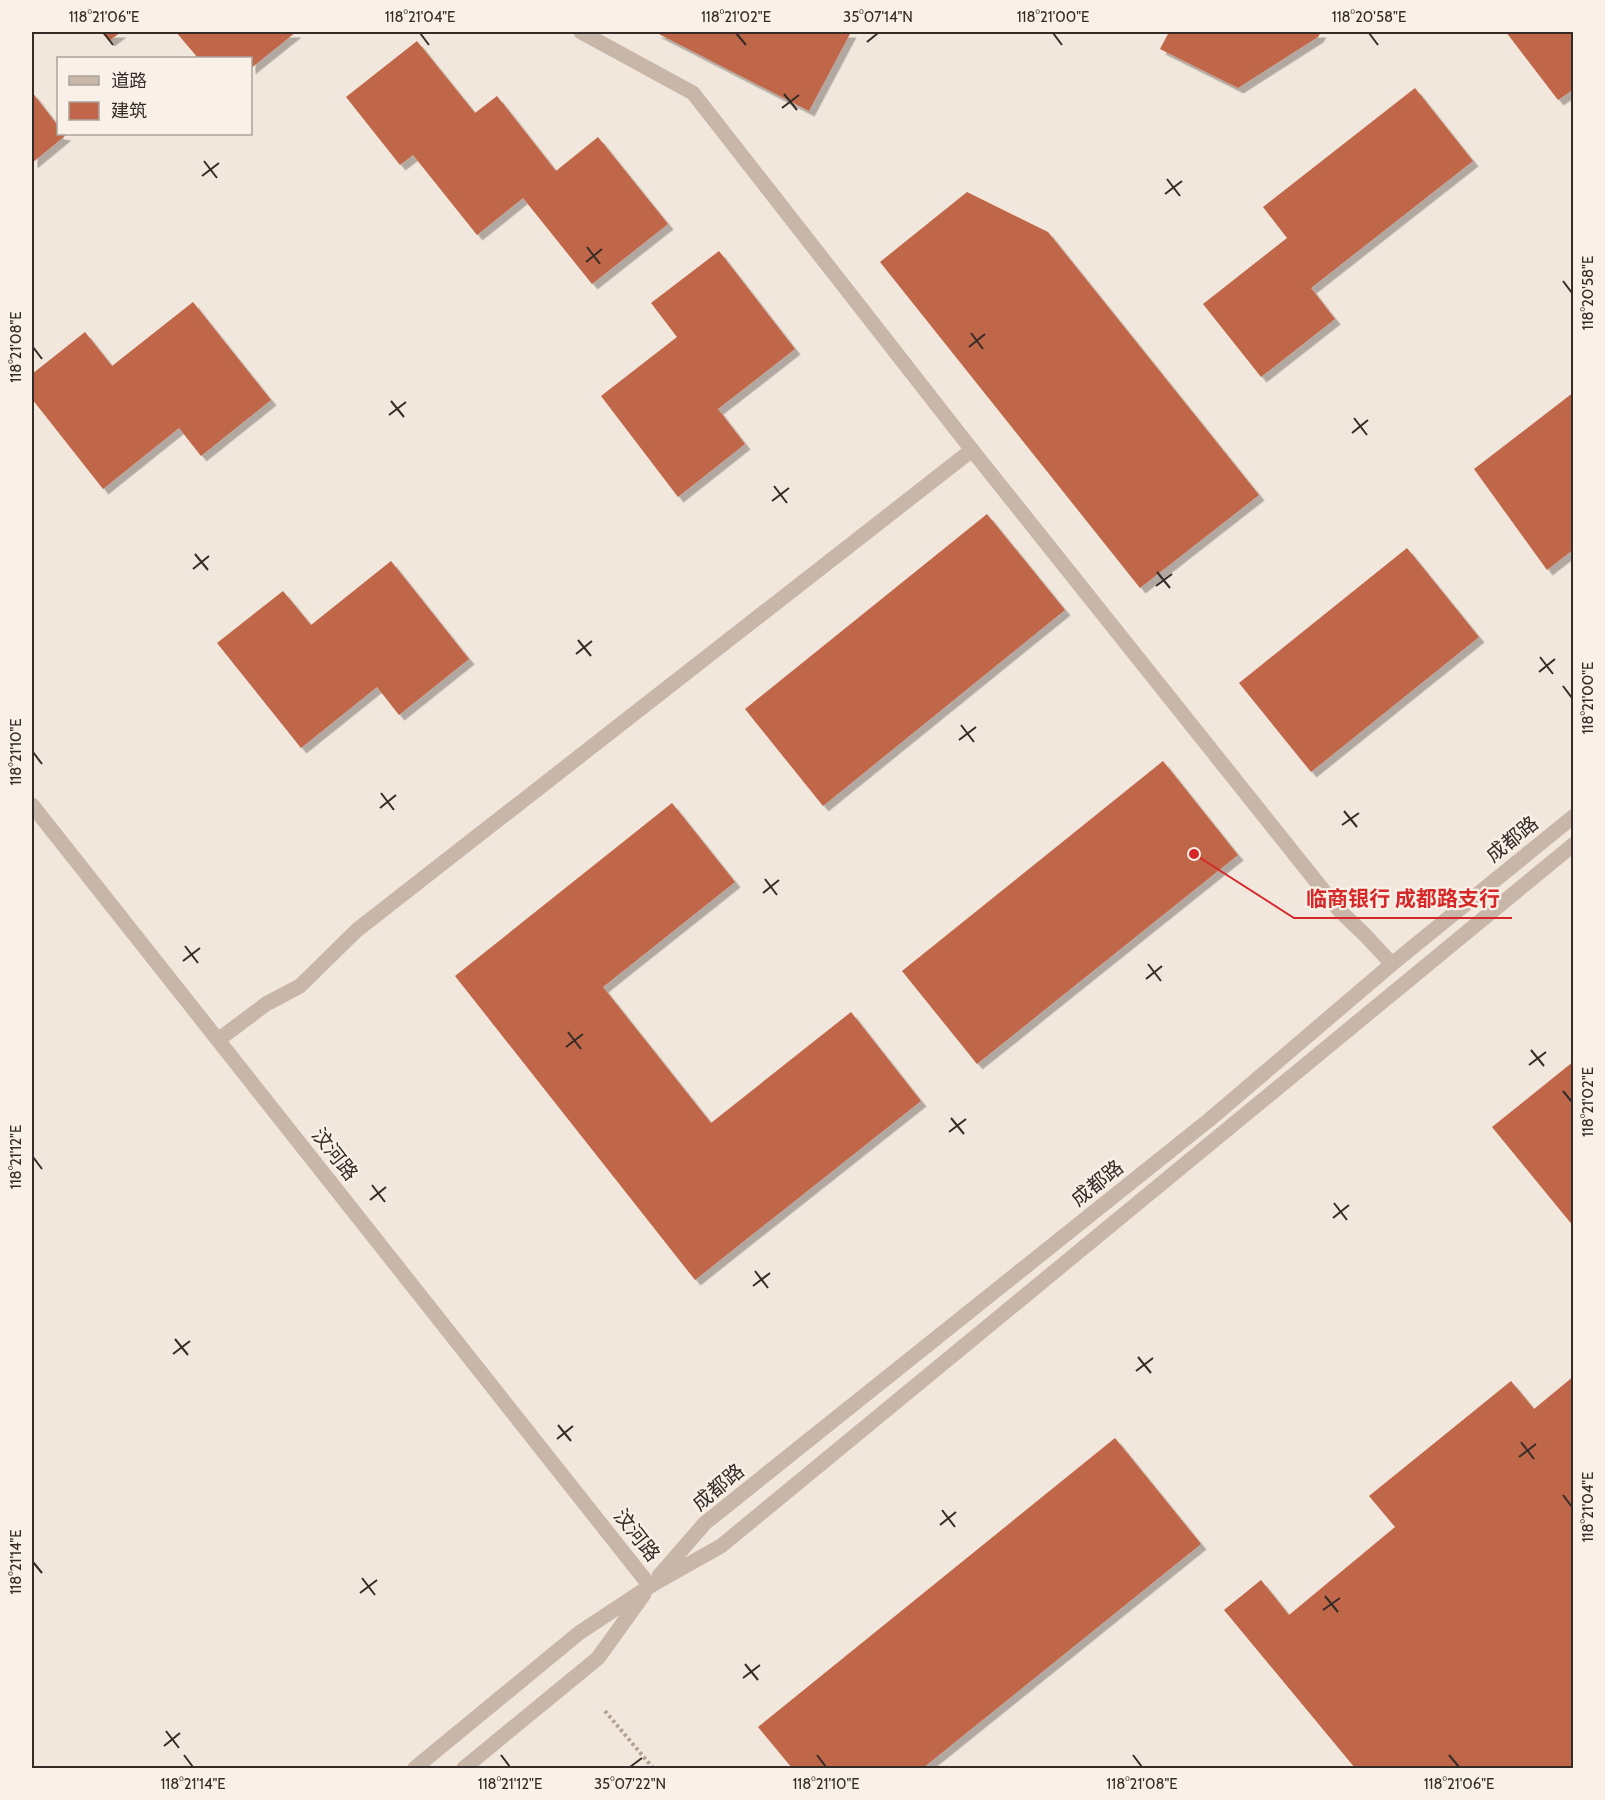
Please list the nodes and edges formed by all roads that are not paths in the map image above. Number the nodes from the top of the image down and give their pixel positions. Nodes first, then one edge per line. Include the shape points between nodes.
1 (581, 32) edge
2 (972, 450) junction
3 (32, 805) edge
4 (1574, 816) edge
5 (1574, 844) edge
6 (1392, 964) junction
7 (218, 1040) junction
8 (650, 1586) junction
9 (415, 1768) edge
10 (464, 1768) edge

1 - 2 street via 693,93
2 - 6 street via 1339,910
2 - 7 street via 357,930 300,986 266,1004
3 - 7 street, 汶河路
4 - 6 street, 成都路
5 - 8 street, 成都路 via 721,1546
6 - 8 street, 成都路 via 1209,1120 705,1523
7 - 8 street, 汶河路
8 - 9 street, 成都路 via 579,1633
8 - 10 street, 成都路 via 598,1658

